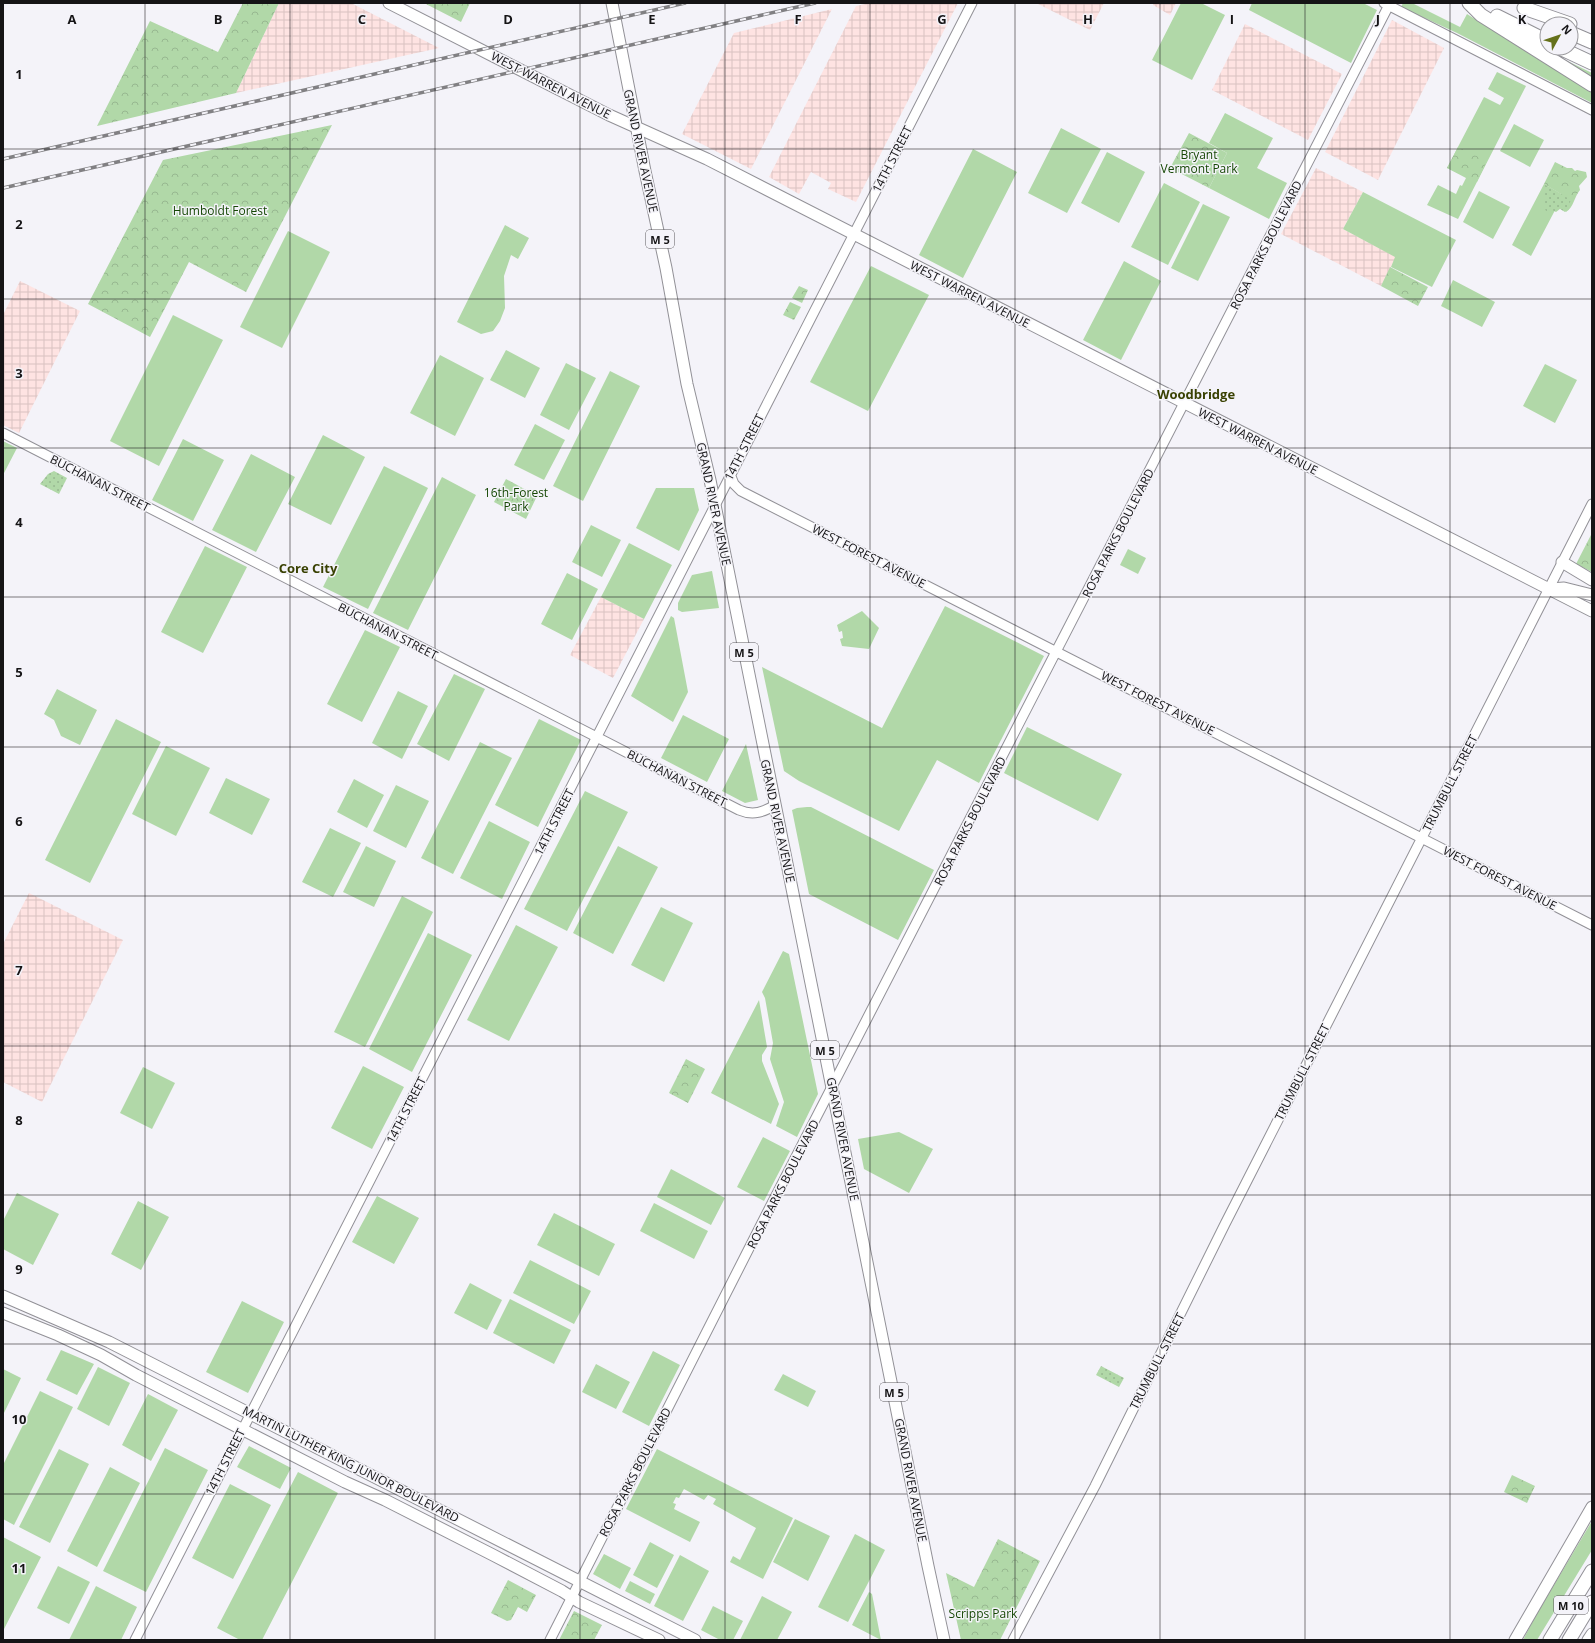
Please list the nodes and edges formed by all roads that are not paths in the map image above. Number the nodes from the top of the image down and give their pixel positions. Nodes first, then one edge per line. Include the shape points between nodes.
1 (389, 3) edge
2 (612, 3) edge
3 (972, 3) edge
4 (1469, 3) edge
5 (1473, 3) edge
6 (1388, 4) edge
7 (1519, 6) edge
8 (1539, 16) edge
9 (1547, 16) edge
10 (1579, 28) edge
11 (1592, 33) edge
12 (1579, 36) edge
13 (1539, 37) edge
14 (1592, 42) edge
15 (1577, 56) edge
16 (1592, 63) edge
17 (1592, 85) edge
18 (1592, 110) edge
19 (637, 128) junction
20 (854, 235) junction
21 (1185, 404) junction
22 (3, 433) edge
23 (730, 474) junction
24 (1592, 504) edge
25 (715, 506) junction
26 (1562, 562) junction
27 (1592, 580) edge
28 (1548, 589) junction
29 (1592, 595) edge
30 (1592, 611) edge
31 (1057, 652) junction
32 (596, 738) junction
33 (775, 805) junction
34 (1421, 838) junction
35 (1592, 925) edge
36 (832, 1088) junction
37 (3, 1296) edge
38 (3, 1313) edge
39 (223, 1400) junction
40 (250, 1413) junction
41 (217, 1417) junction
42 (242, 1429) junction
43 (393, 1485) junction
44 (385, 1500) junction
45 (423, 1501) junction
46 (1592, 1507) edge
47 (414, 1515) junction
48 (1592, 1570) edge
49 (580, 1581) junction
50 (600, 1591) junction
51 (571, 1598) junction
52 (1592, 1602) edge
53 (592, 1609) junction
54 (1592, 1634) edge
55 (134, 1640) edge
56 (550, 1640) edge
57 (659, 1640) edge
58 (695, 1640) edge
59 (944, 1640) edge
60 (1013, 1640) edge
61 (1515, 1640) edge
62 (1550, 1640) edge
63 (1569, 1640) edge
64 (1588, 1640) edge

1 - 19 main road, WEST WARREN AVENUE
2 - 19 main road, GRAND RIVER AVENUE / M 5
3 - 20 street, 14TH STREET
4 - 17 highway via 1481,15
5 - 13 highway
6 - 18 street
6 - 21 street, ROSA PARKS BOULEVARD
7 - 8 highway
7 - 9 highway
10 - 11 highway
12 - 14 highway
15 - 16 highway
19 - 20 main road, WEST WARREN AVENUE via 707,159
19 - 25 main road, GRAND RIVER AVENUE / M 5 via 688,389
20 - 21 main road, WEST WARREN AVENUE
20 - 23 street, 14TH STREET
21 - 28 main road, WEST WARREN AVENUE
21 - 31 street, ROSA PARKS BOULEVARD
22 - 32 street, BUCHANAN STREET
23 - 25 street, 14TH STREET
23 - 31 street, WEST FOREST AVENUE via 734,484 741,491
24 - 26 street, TRUMBULL STREET
25 - 32 street, 14TH STREET
25 - 33 main road, GRAND RIVER AVENUE / M 5
26 - 27 main road
26 - 28 street, TRUMBULL STREET
28 - 29 main road, WEST WARREN AVENUE via 1564,588
28 - 30 main road, WEST WARREN AVENUE
28 - 34 street, TRUMBULL STREET
31 - 34 street, WEST FOREST AVENUE
31 - 36 street, ROSA PARKS BOULEVARD
32 - 33 street, BUCHANAN STREET via 744,812 758,813
32 - 40 street, 14TH STREET
33 - 36 main road, GRAND RIVER AVENUE / M 5
34 - 35 street, WEST FOREST AVENUE
34 - 60 street, TRUMBULL STREET via 1095,1486
36 - 49 street, ROSA PARKS BOULEVARD
36 - 59 main road, GRAND RIVER AVENUE / M 5
37 - 39 main road, MARTIN LUTHER KING JUNIOR BOULEVARD via 109,1342
38 - 41 main road, MARTIN LUTHER KING JUNIOR BOULEVARD via 58,1335
39 - 40 main road, MARTIN LUTHER KING JUNIOR BOULEVARD
39 - 41 main road via 228,1406 227,1411
40 - 42 street, 14TH STREET
40 - 43 main road, MARTIN LUTHER KING JUNIOR BOULEVARD
41 - 42 main road, MARTIN LUTHER KING JUNIOR BOULEVARD
42 - 44 main road, MARTIN LUTHER KING JUNIOR BOULEVARD via 352,1486
42 - 55 street, 14TH STREET
43 - 44 main road via 394,1496
43 - 45 main road, MARTIN LUTHER KING JUNIOR BOULEVARD
44 - 47 main road, MARTIN LUTHER KING JUNIOR BOULEVARD
45 - 47 main road via 410,1505
45 - 49 main road, MARTIN LUTHER KING JUNIOR BOULEVARD
46 - 61 main road
47 - 51 main road, MARTIN LUTHER KING JUNIOR BOULEVARD via 498,1557
48 - 62 highway, M 10
49 - 50 main road, MARTIN LUTHER KING JUNIOR BOULEVARD
49 - 51 street, ROSA PARKS BOULEVARD
50 - 53 main road via 592,1593 589,1597
50 - 58 main road, MARTIN LUTHER KING JUNIOR BOULEVARD
51 - 53 main road, MARTIN LUTHER KING JUNIOR BOULEVARD
51 - 56 street, ROSA PARKS BOULEVARD
52 - 63 highway, M 10
53 - 57 main road, MARTIN LUTHER KING JUNIOR BOULEVARD
54 - 64 main road

